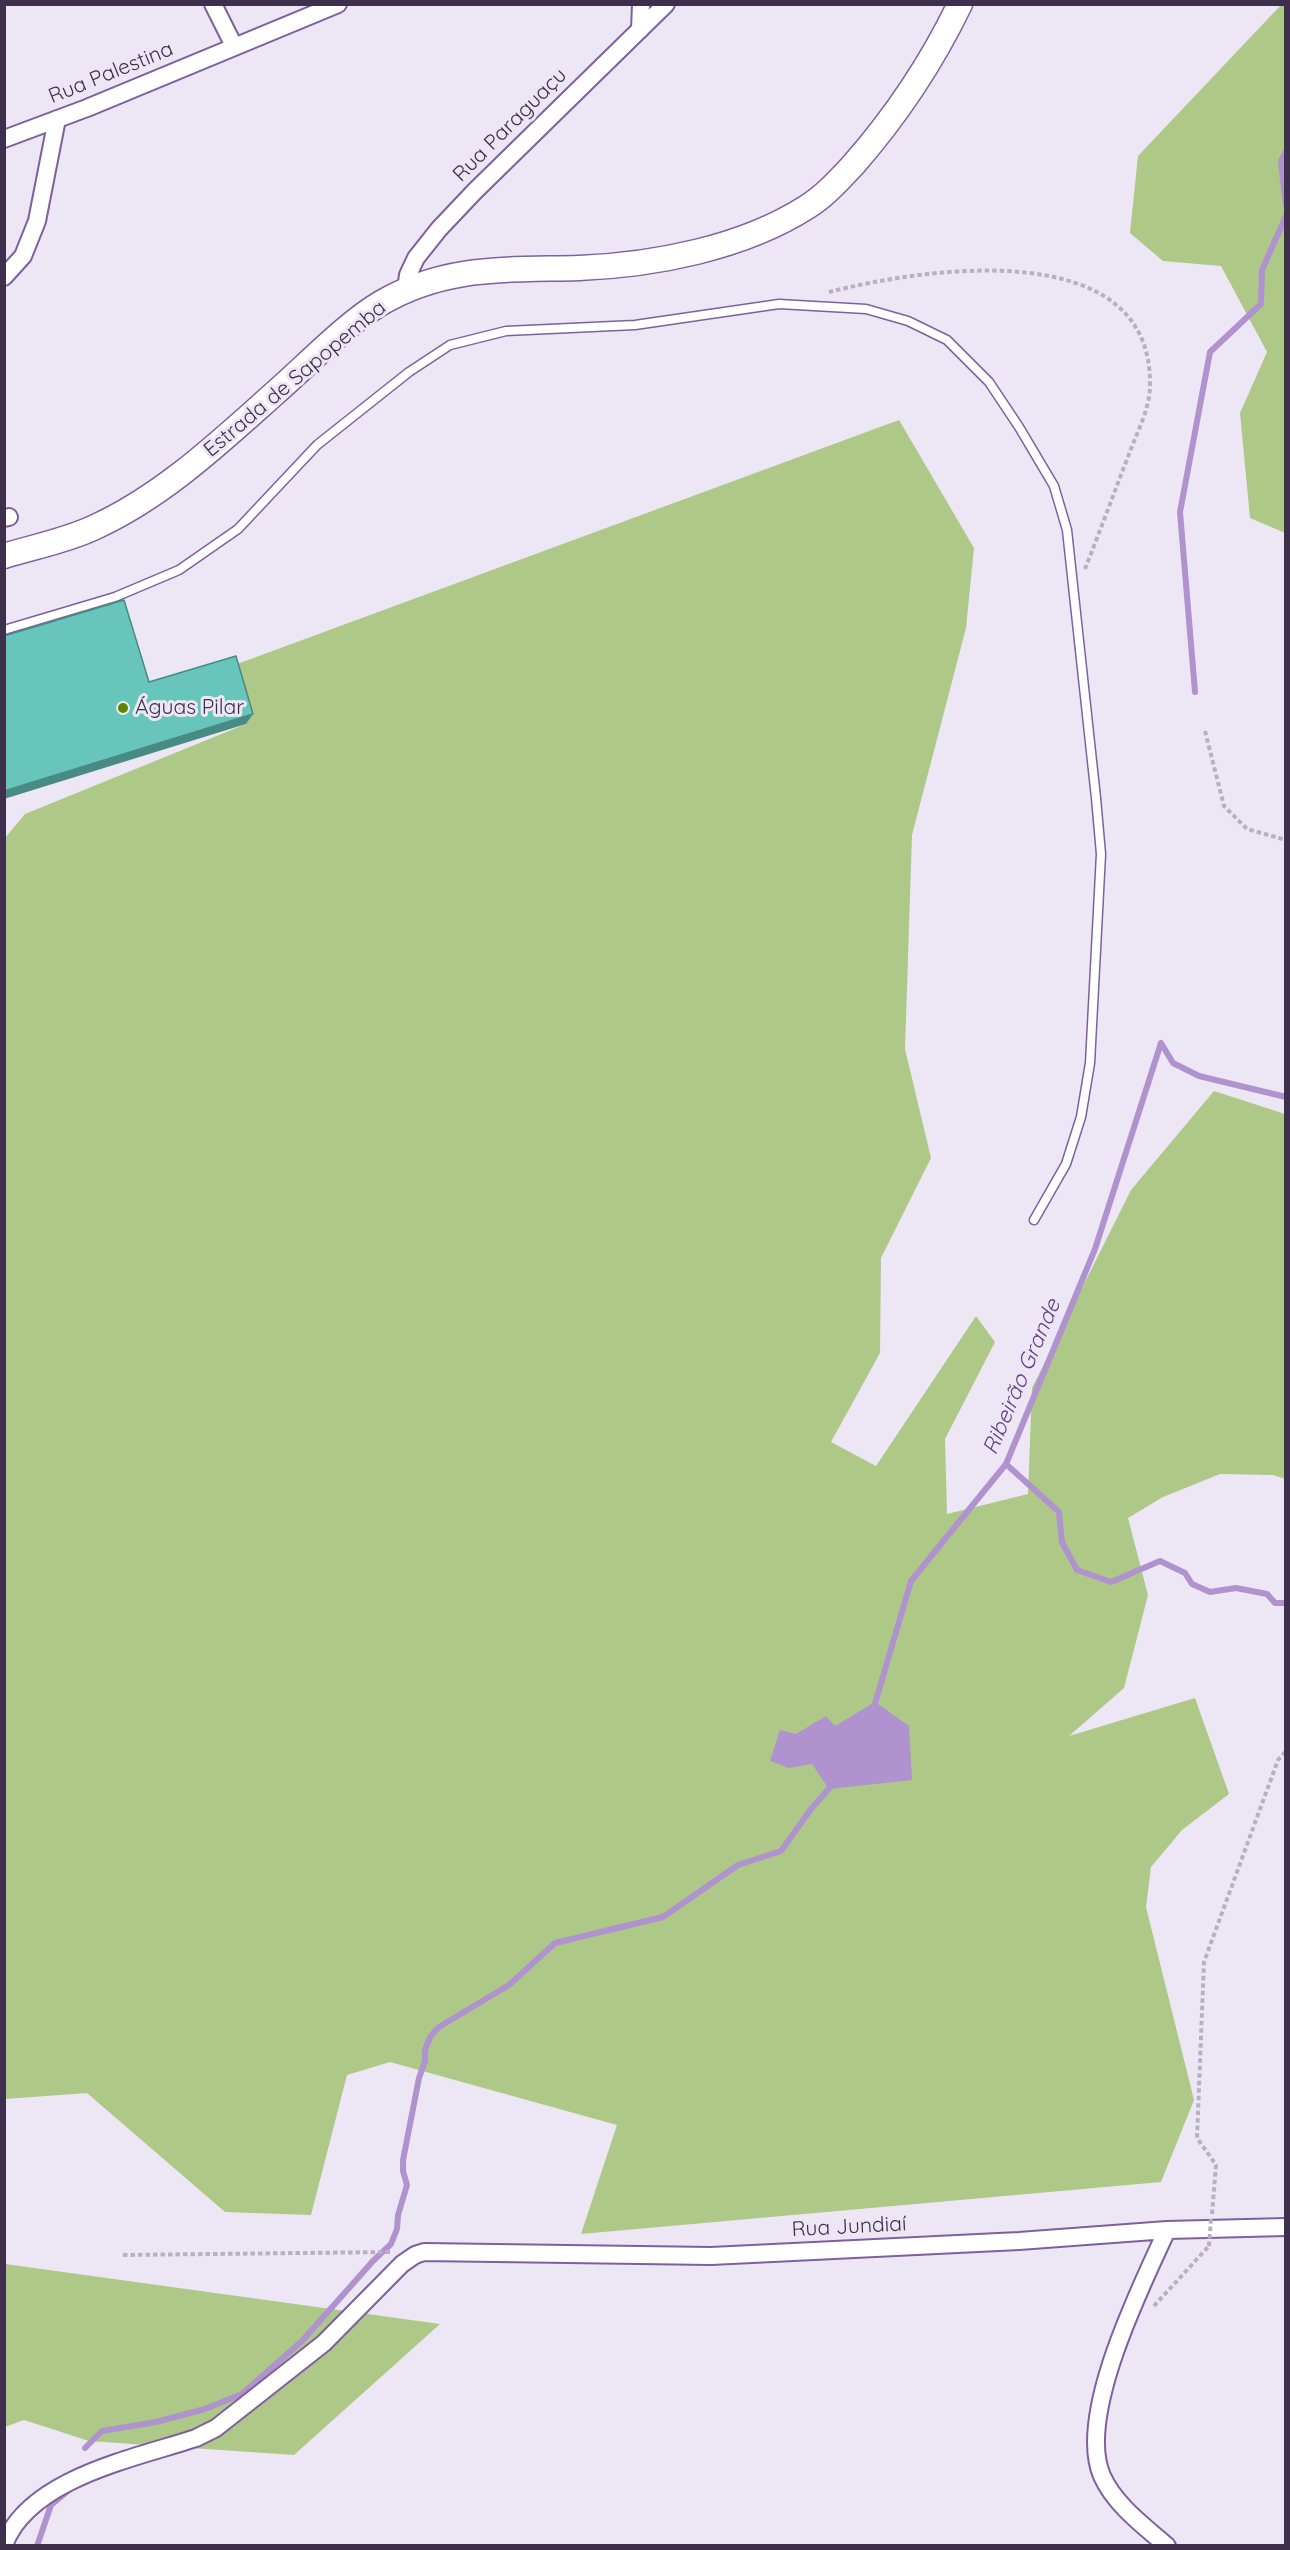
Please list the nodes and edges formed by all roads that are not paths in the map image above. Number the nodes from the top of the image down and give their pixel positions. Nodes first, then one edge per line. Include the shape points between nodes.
1 (213, 4) edge
2 (338, 4) edge
3 (641, 4) edge
4 (666, 4) edge
5 (960, 4) edge
6 (640, 30) junction
7 (234, 46) junction
8 (57, 119) junction
9 (4, 139) edge
10 (4, 277) edge
11 (406, 290) junction
12 (4, 556) edge
13 (4, 630) edge
14 (1034, 1220) dead end
15 (1286, 2227) edge
16 (1167, 2230) junction
17 (4, 2545) edge
18 (1167, 2546) edge

1 - 7 street
2 - 7 street, Rua Palestina
3 - 6 street
4 - 6 street, Rua Paraguaçu
5 - 11 main road, Estrada de Sapopemba via 939,49 877,138 810,206 782,222 752,236 676,256 581,268 468,272
6 - 11 street, Rua Paraguaçu via 439,229 416,258
7 - 8 street, Rua Palestina
8 - 9 street, Rua Palestina
8 - 10 street via 37,220 23,256
11 - 12 main road, Estrada de Sapopemba via 379,304 157,493 93,528
13 - 14 lane via 115,597 179,570 238,529 317,446 409,372 450,345 506,331 635,325 779,304 866,309 908,321 947,340 989,382 1054,486 1067,530 1076,595 1101,854 1090,1063 1081,1117 1066,1164
15 - 16 street, Rua Jundiaí
16 - 17 street, Rua Jundiaí via 711,2256 407,2253 402,2264 324,2343 216,2428 65,2482 28,2510
16 - 18 street via 1131,2311 1107,2379 1096,2453 1112,2493

